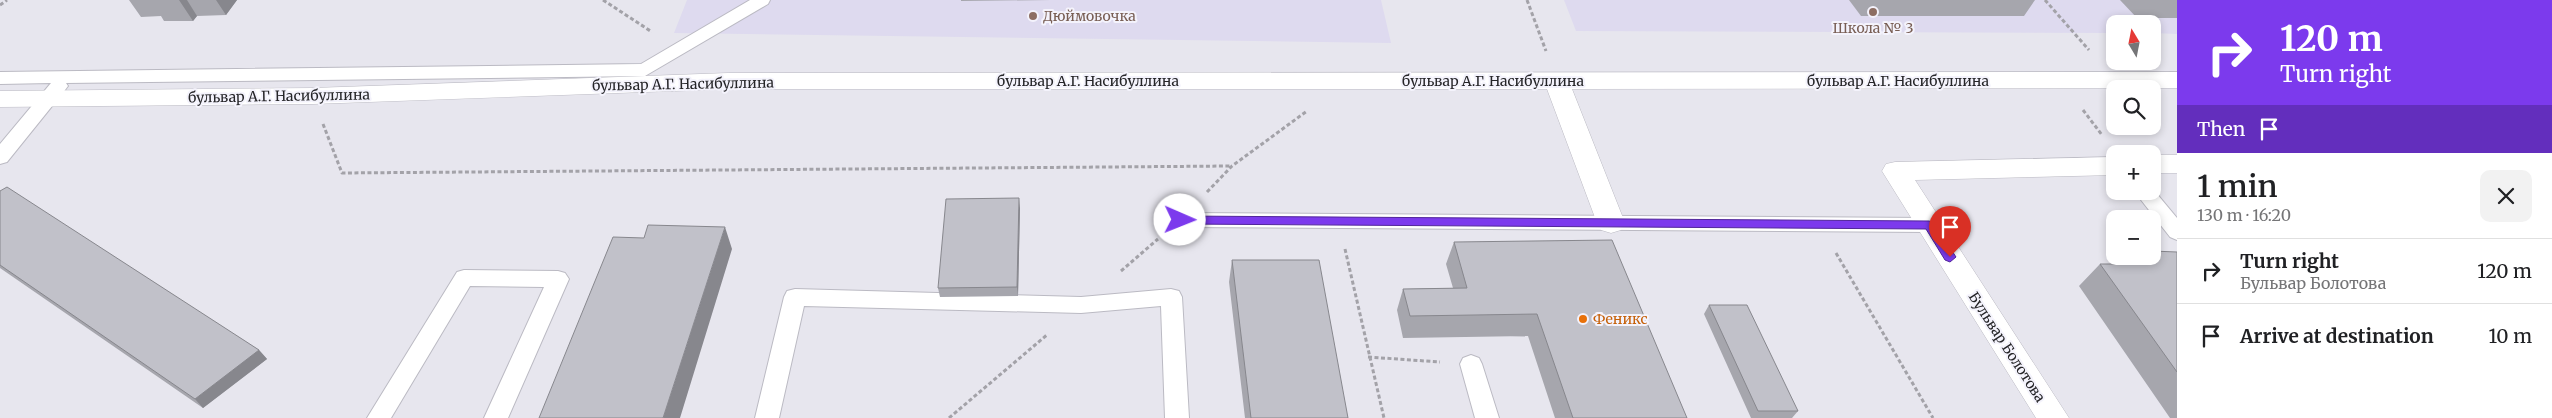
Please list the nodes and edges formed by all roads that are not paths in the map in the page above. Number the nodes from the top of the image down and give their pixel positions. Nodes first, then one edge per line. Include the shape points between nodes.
1 (762, 0) edge
2 (0, 78) edge
3 (65, 78) junction
4 (2177, 80) edge
5 (1557, 82) junction
6 (0, 99) edge
7 (0, 157) edge
8 (2161, 164) edge
9 (2177, 164) edge
10 (2106, 166) edge
11 (2151, 200) edge
12 (1180, 220) dead end
13 (1611, 223) junction
14 (1929, 225) junction
15 (2177, 232) edge
16 (1471, 364) road end
17 (379, 418) edge
18 (496, 418) edge
19 (767, 418) edge
20 (1177, 418) edge
21 (1487, 418) edge
22 (2053, 418) edge

1 - 3 lane via 645,70
2 - 3 lane
3 - 7 lane
4 - 5 street, бульвар А.Г. Насибуллина
5 - 6 street, бульвар А.Г. Насибуллина via 728,82 313,96
5 - 13 street
8 - 9 street
10 - 14 street, Бульвар Болотова via 1895,172
11 - 15 lane
12 - 13 lane
13 - 14 lane
14 - 22 street, Бульвар Болотова
16 - 21 lane
17 - 18 lane via 464,278 558,279
19 - 20 lane via 795,297 1081,305 1171,297

